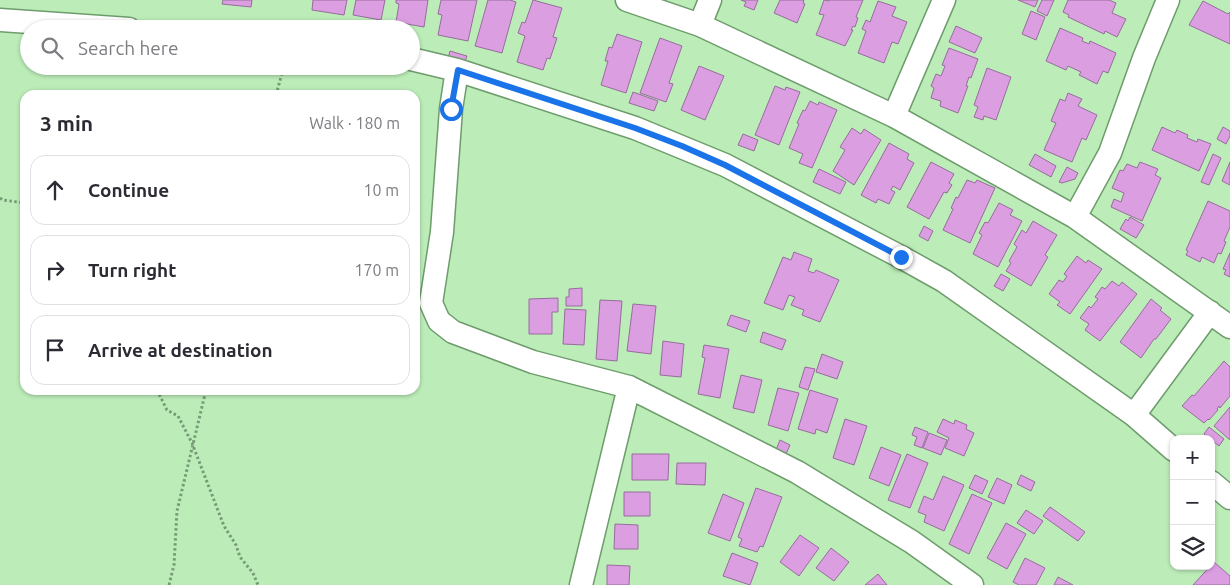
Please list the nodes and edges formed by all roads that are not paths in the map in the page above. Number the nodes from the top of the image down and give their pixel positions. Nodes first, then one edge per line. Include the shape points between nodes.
1 (627, 0) edge
2 (710, 0) edge
3 (944, 0) edge
4 (1168, 0) edge
5 (0, 20) edge
6 (20, 21) edge
7 (700, 25) junction
8 (420, 61) edge
9 (458, 70) junction
10 (894, 116) junction
11 (1075, 217) junction
12 (1210, 312) junction
13 (1230, 327) edge
14 (629, 387) junction
15 (1134, 415) junction
16 (1170, 446) edge
17 (1215, 485) edge
18 (1230, 498) edge
19 (581, 585) edge
20 (972, 585) edge

1 - 7 street
2 - 7 street
3 - 10 street
4 - 11 street via 1110,153
5 - 6 street
7 - 10 street
8 - 9 street
9 - 14 street via 451,109 442,232 431,303 438,321 453,332 533,362
9 - 15 street via 635,128 725,165 944,282
10 - 11 street
11 - 12 street
12 - 13 street
12 - 15 street
14 - 19 street
14 - 20 street via 797,472 912,542
15 - 16 street
17 - 18 street

